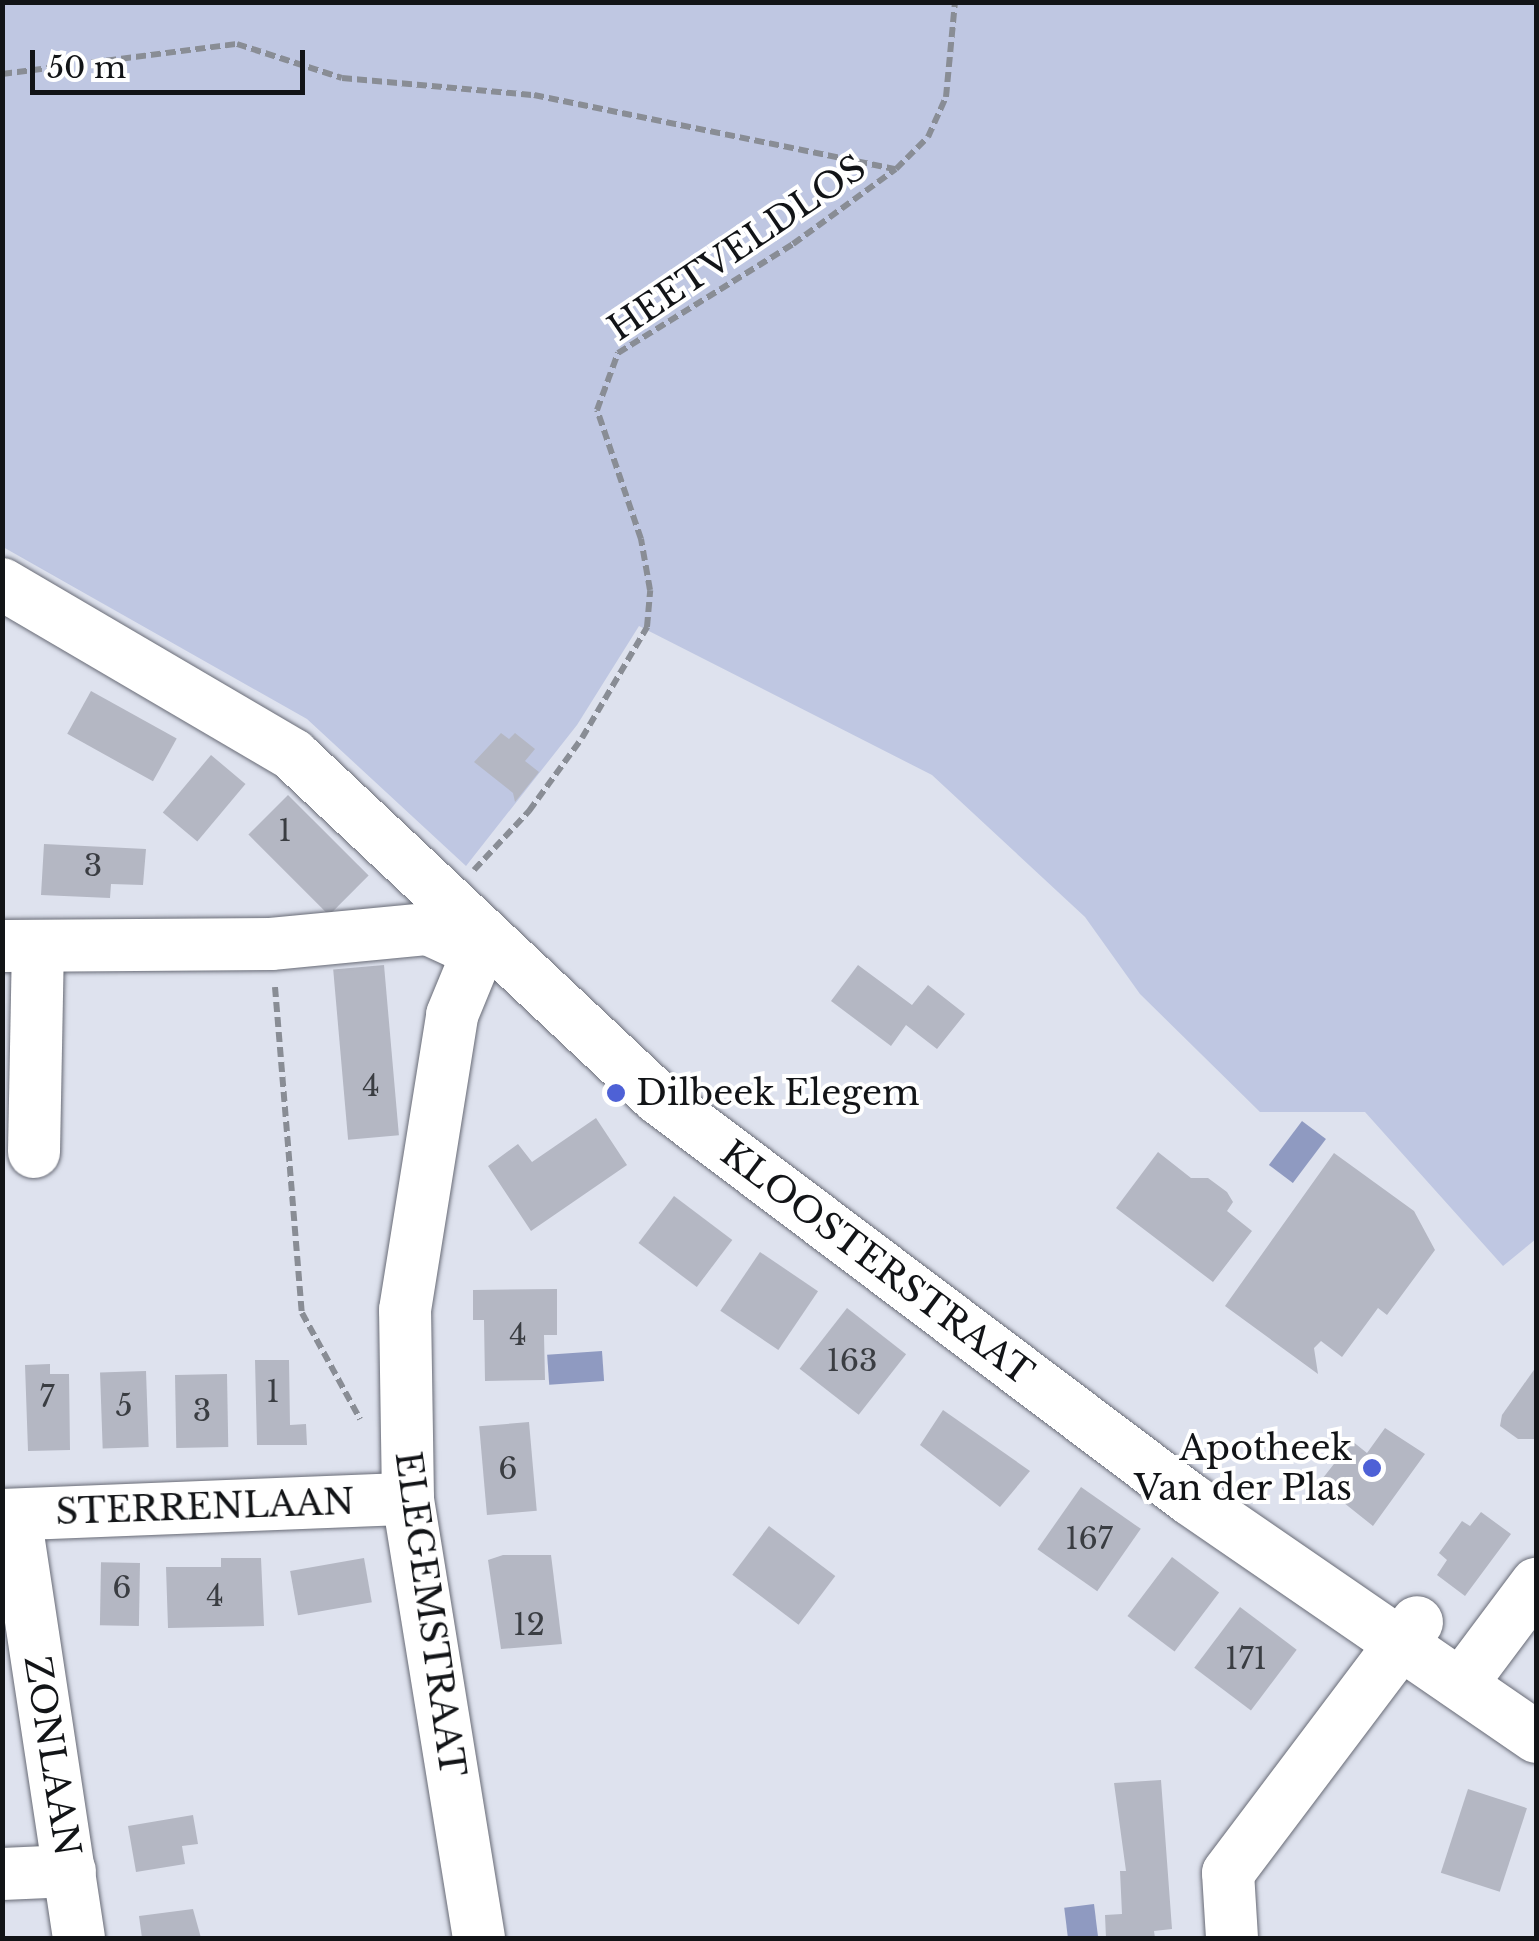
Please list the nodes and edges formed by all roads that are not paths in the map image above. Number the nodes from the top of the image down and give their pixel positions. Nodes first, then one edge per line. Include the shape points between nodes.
1 (2, 584) edge
2 (20, 946) edge
3 (485, 948) junction
4 (34, 1152) dead end
5 (408, 1499) junction
6 (9, 1515) edge
7 (1536, 1584) edge
8 (1410, 1632) junction
9 (1462, 1682) junction
10 (1536, 1737) edge
11 (70, 1872) junction
12 (2, 1874) edge
13 (79, 1938) edge
14 (480, 1938) edge
15 (1232, 1938) edge

1 - 3 street, KLOOSTERSTRAAT via 293,755 446,896
2 - 3 street via 271,944 428,929
2 - 4 street
3 - 5 street, ELEGEMSTRAAT via 452,1015 405,1310
3 - 8 street, KLOOSTERSTRAAT via 658,1098 1190,1499
5 - 6 street, STERRENLAAN
5 - 14 street, ELEGEMSTRAAT
6 - 11 street, ZONLAAN
7 - 9 street
8 - 9 street, KLOOSTERSTRAAT
8 - 15 street via 1228,1873
9 - 10 street, KLOOSTERSTRAAT
11 - 12 street
11 - 13 street, ZONLAAN

